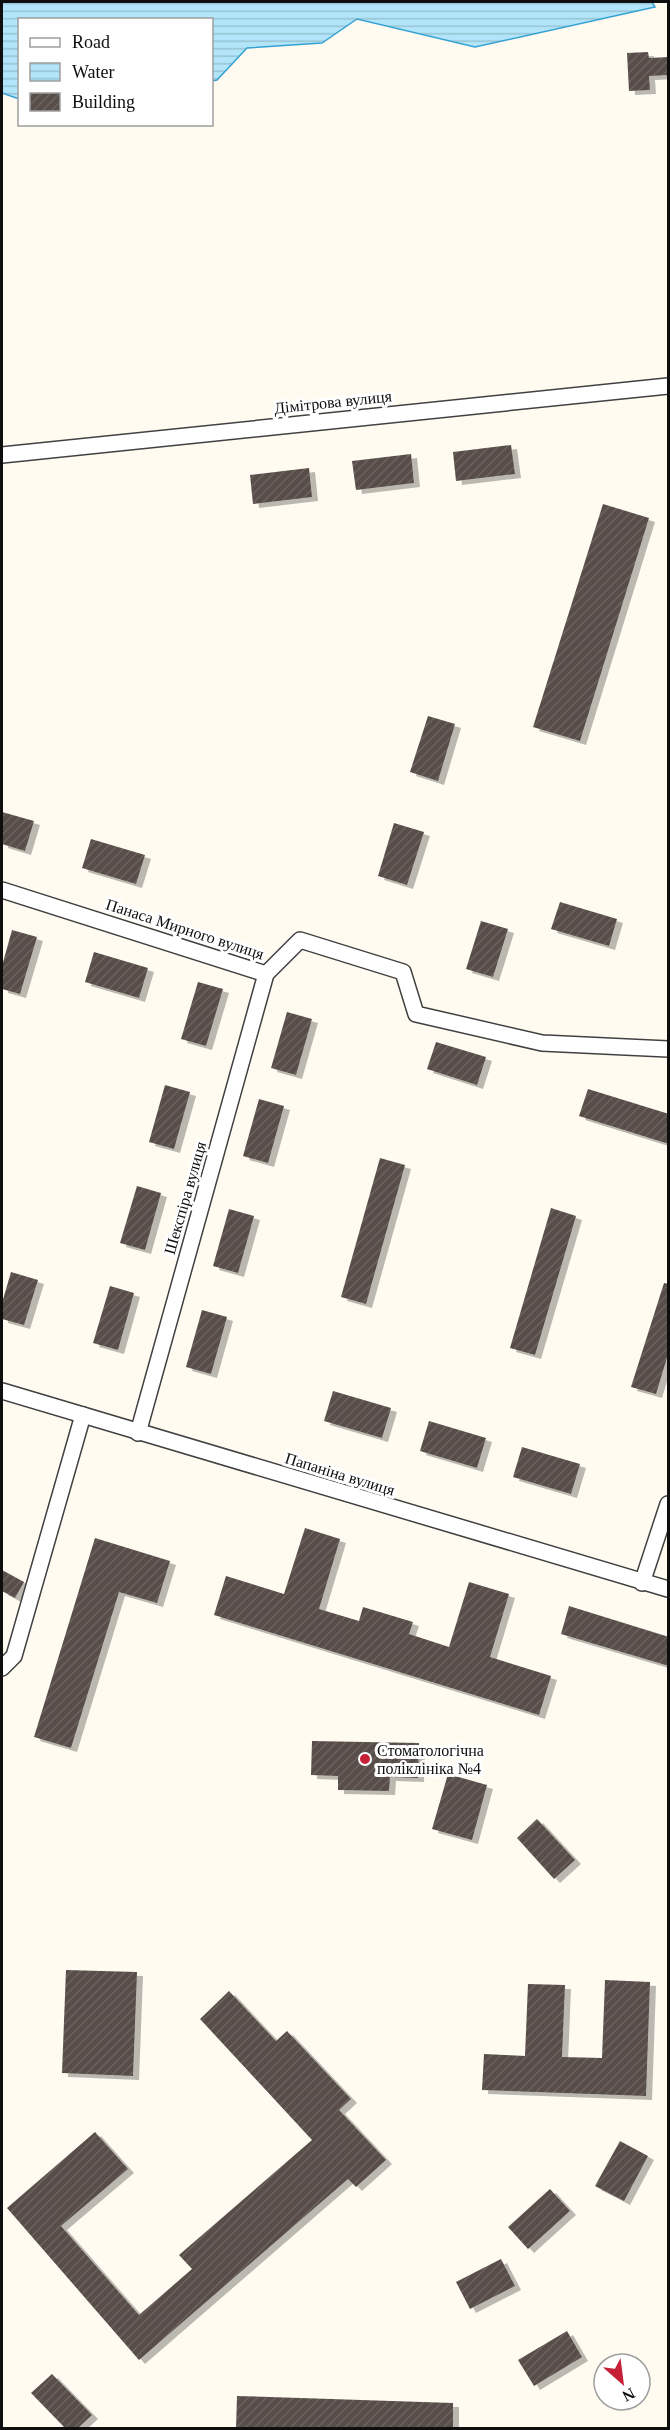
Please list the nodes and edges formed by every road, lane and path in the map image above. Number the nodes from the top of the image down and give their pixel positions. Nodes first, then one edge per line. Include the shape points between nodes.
1 (669, 386) edge
2 (2, 455) edge
3 (2, 890) edge
4 (266, 974) junction
5 (669, 1049) edge
6 (2, 1391) edge
7 (83, 1415) junction
8 (138, 1432) junction
9 (669, 1504) edge
10 (642, 1583) junction
11 (669, 1589) edge
12 (2, 1668) edge

1 - 2 street, Дімітрова вулиця
3 - 4 street, Панаса Мирного вулиця
4 - 5 street, Панаса Мирного вулиця via 300,940 403,972 416,1014 542,1043
4 - 8 street, Шекспіра вулиця
6 - 7 street, Папаніна вулиця
7 - 8 street, Папаніна вулиця
7 - 12 street via 14,1656
8 - 10 street, Папаніна вулиця
9 - 10 street
10 - 11 street, Папаніна вулиця

